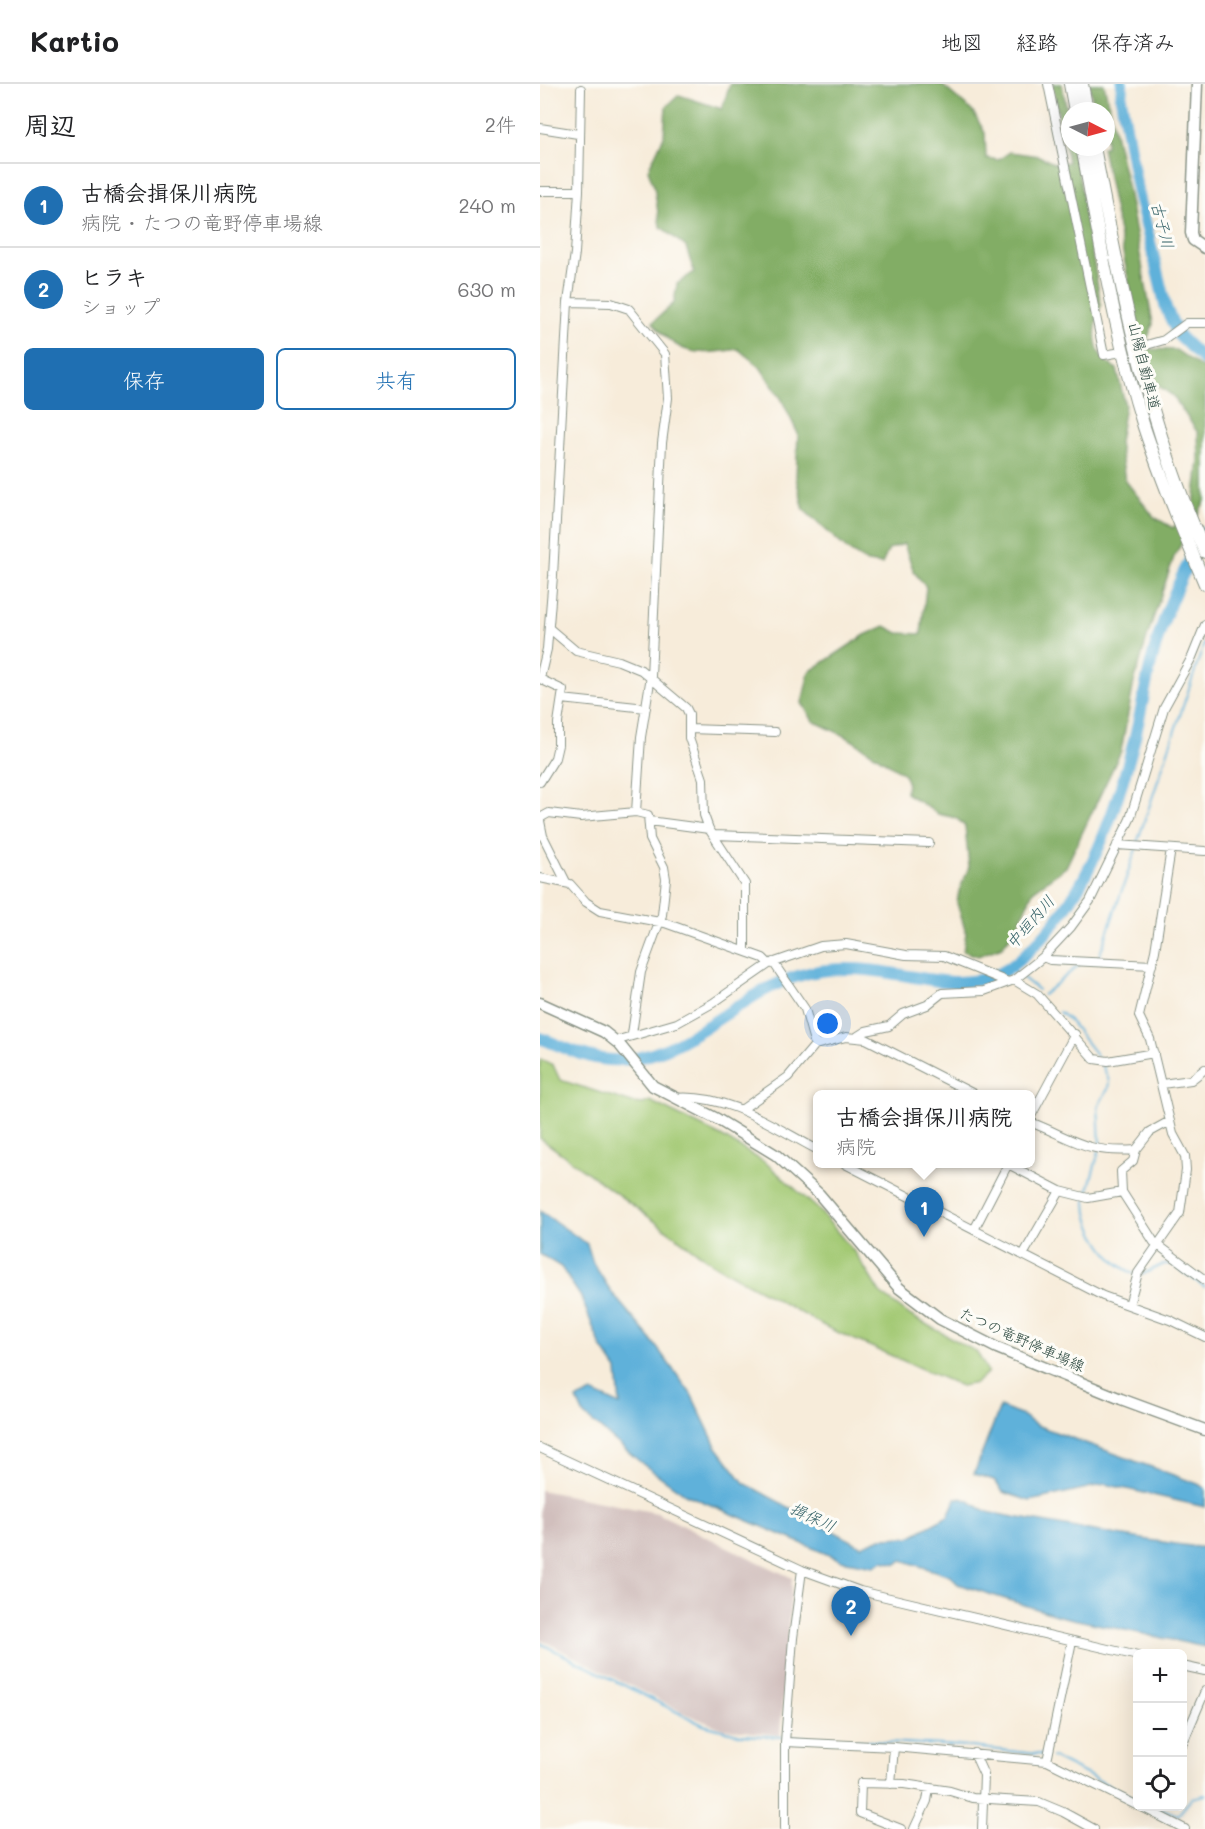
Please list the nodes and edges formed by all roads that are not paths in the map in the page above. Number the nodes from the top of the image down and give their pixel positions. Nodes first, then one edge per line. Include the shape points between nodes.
1 (1048, 84) edge
2 (1070, 84) edge
3 (1082, 84) edge
4 (1197, 84) edge
5 (581, 89) dead end
6 (1074, 102) edge
7 (1085, 102) edge
8 (540, 128) edge
9 (579, 134) junction
10 (1084, 156) edge
11 (1096, 156) edge
12 (540, 191) edge
13 (579, 191) junction
14 (1205, 248) edge
15 (568, 302) junction
16 (1205, 323) edge
17 (1143, 346) dead end
18 (1116, 353) dead end
19 (1205, 552) edge
20 (1205, 584) edge
21 (1205, 625) edge
22 (550, 629) junction
23 (651, 676) junction
24 (540, 679) edge
25 (562, 699) junction
26 (646, 708) junction
27 (689, 729) junction
28 (775, 732) dead end
29 (540, 782) edge
30 (636, 812) junction
31 (540, 819) edge
32 (649, 821) junction
33 (711, 832) junction
34 (929, 843) dead end
35 (1117, 846) junction
36 (1171, 849) junction
37 (1205, 851) edge
38 (540, 878) edge
39 (566, 882) junction
40 (660, 922) junction
41 (744, 951) junction
42 (1043, 957) junction
43 (772, 963) junction
44 (1152, 965) junction
45 (1009, 980) junction
46 (540, 1003) edge
47 (632, 1034) junction
48 (1075, 1034) junction
49 (858, 1036) junction
50 (617, 1042) junction
51 (815, 1045) junction
52 (1154, 1053) junction
53 (1205, 1069) edge
54 (1162, 1084) junction
55 (964, 1090) edge
56 (674, 1098) junction
57 (741, 1110) junction
58 (1035, 1110) edge
59 (1170, 1121) junction
60 (1035, 1123) edge
61 (813, 1147) edge
62 (1136, 1150) junction
63 (853, 1168) edge
64 (1006, 1168) edge
65 (1016, 1168) edge
66 (1060, 1191) junction
67 (1122, 1192) junction
68 (974, 1230) junction
69 (1158, 1246) junction
70 (1023, 1255) junction
71 (1205, 1280) edge
72 (1129, 1305) junction
73 (1205, 1337) edge
74 (1205, 1430) edge
75 (540, 1448) edge
76 (802, 1570) junction
77 (1072, 1641) junction
78 (1133, 1655) edge
79 (1187, 1667) edge
80 (1205, 1671) edge
81 (1205, 1691) edge
82 (1187, 1733) edge
83 (785, 1742) junction
84 (894, 1747) junction
85 (974, 1753) junction
86 (1047, 1761) junction
87 (891, 1784) junction
88 (929, 1788) junction
89 (983, 1797) junction
90 (1133, 1803) edge
91 (1151, 1811) edge
92 (1164, 1811) edge
93 (1163, 1816) junction
94 (1080, 1825) edge
95 (785, 1829) edge
96 (901, 1829) edge
97 (914, 1829) edge
98 (982, 1829) edge
99 (1094, 1829) edge
100 (1185, 1829) edge

1 - 18 street via 1104,355
2 - 6 highway
3 - 7 highway
4 - 14 main road via 1191,233 1192,240
5 - 9 street
8 - 9 street
9 - 13 street
10 - 20 highway, 山陽自動車道 via 1128,368 1144,425
11 - 19 highway, 山陽自動車道 via 1114,251 1156,422
12 - 13 street
13 - 15 street
15 - 22 street
15 - 23 street via 610,303 629,309 665,354 668,398 662,443
16 - 17 street via 1185,324 1170,336
21 - 35 street via 1164,708 1137,802
22 - 23 street via 576,651 620,661
22 - 24 street
23 - 26 street
23 - 27 street via 686,708
24 - 25 street via 563,690
25 - 26 street
25 - 29 street via 557,751
26 - 30 street via 640,737
27 - 28 street
27 - 33 street via 703,779 704,815
30 - 31 street via 581,817 549,813
30 - 32 street via 648,815
31 - 39 street via 543,836
32 - 33 street
32 - 40 street via 650,839 666,879
33 - 34 street
33 - 41 street via 745,884
35 - 36 street
35 - 42 street via 1082,912
36 - 37 street
36 - 44 street
38 - 39 street
39 - 40 street via 600,911
40 - 41 street
40 - 47 street via 641,972
41 - 43 street
42 - 44 street
42 - 45 street
43 - 45 street via 821,946 846,944 906,955 944,956
43 - 47 street via 692,1015
43 - 51 street via 805,1009
44 - 52 street via 1138,1016
45 - 48 street via 1037,994
45 - 49 street via 984,991 942,993 889,1026
46 - 50 main road, たつの竜野停車場線 via 589,1024
47 - 50 street
48 - 52 street via 1100,1060
48 - 58 street
49 - 51 street
49 - 55 street
50 - 56 main road, たつの竜野停車場線 via 653,1086
51 - 57 street via 788,1077
52 - 54 street
53 - 54 street via 1191,1080
54 - 59 street
56 - 57 street via 711,1098
56 - 74 main road, たつの竜野停車場線 via 776,1155 819,1194 899,1288 940,1319 1007,1352
57 - 61 street
59 - 62 street via 1149,1131
59 - 69 street via 1185,1156 1186,1178 1180,1213
60 - 62 street via 1074,1143 1099,1150
62 - 67 street via 1133,1161 1121,1172
63 - 68 street
64 - 68 street
65 - 66 street
66 - 67 street via 1086,1198
66 - 70 street
67 - 69 street
68 - 70 street
69 - 71 street
69 - 72 street via 1138,1275
70 - 72 street
72 - 73 street
75 - 76 street
76 - 77 street via 860,1591
76 - 83 street
77 - 78 street
77 - 86 street
79 - 80 street
81 - 82 street
83 - 84 street
83 - 95 street
84 - 85 street
84 - 87 street
85 - 86 street
85 - 89 street via 984,1775
86 - 90 street
87 - 88 street
87 - 96 street via 861,1783 858,1806 860,1813
88 - 89 street
88 - 97 street
89 - 94 street via 1039,1803
89 - 98 street
91 - 93 street
92 - 93 street
93 - 100 street
94 - 99 street

